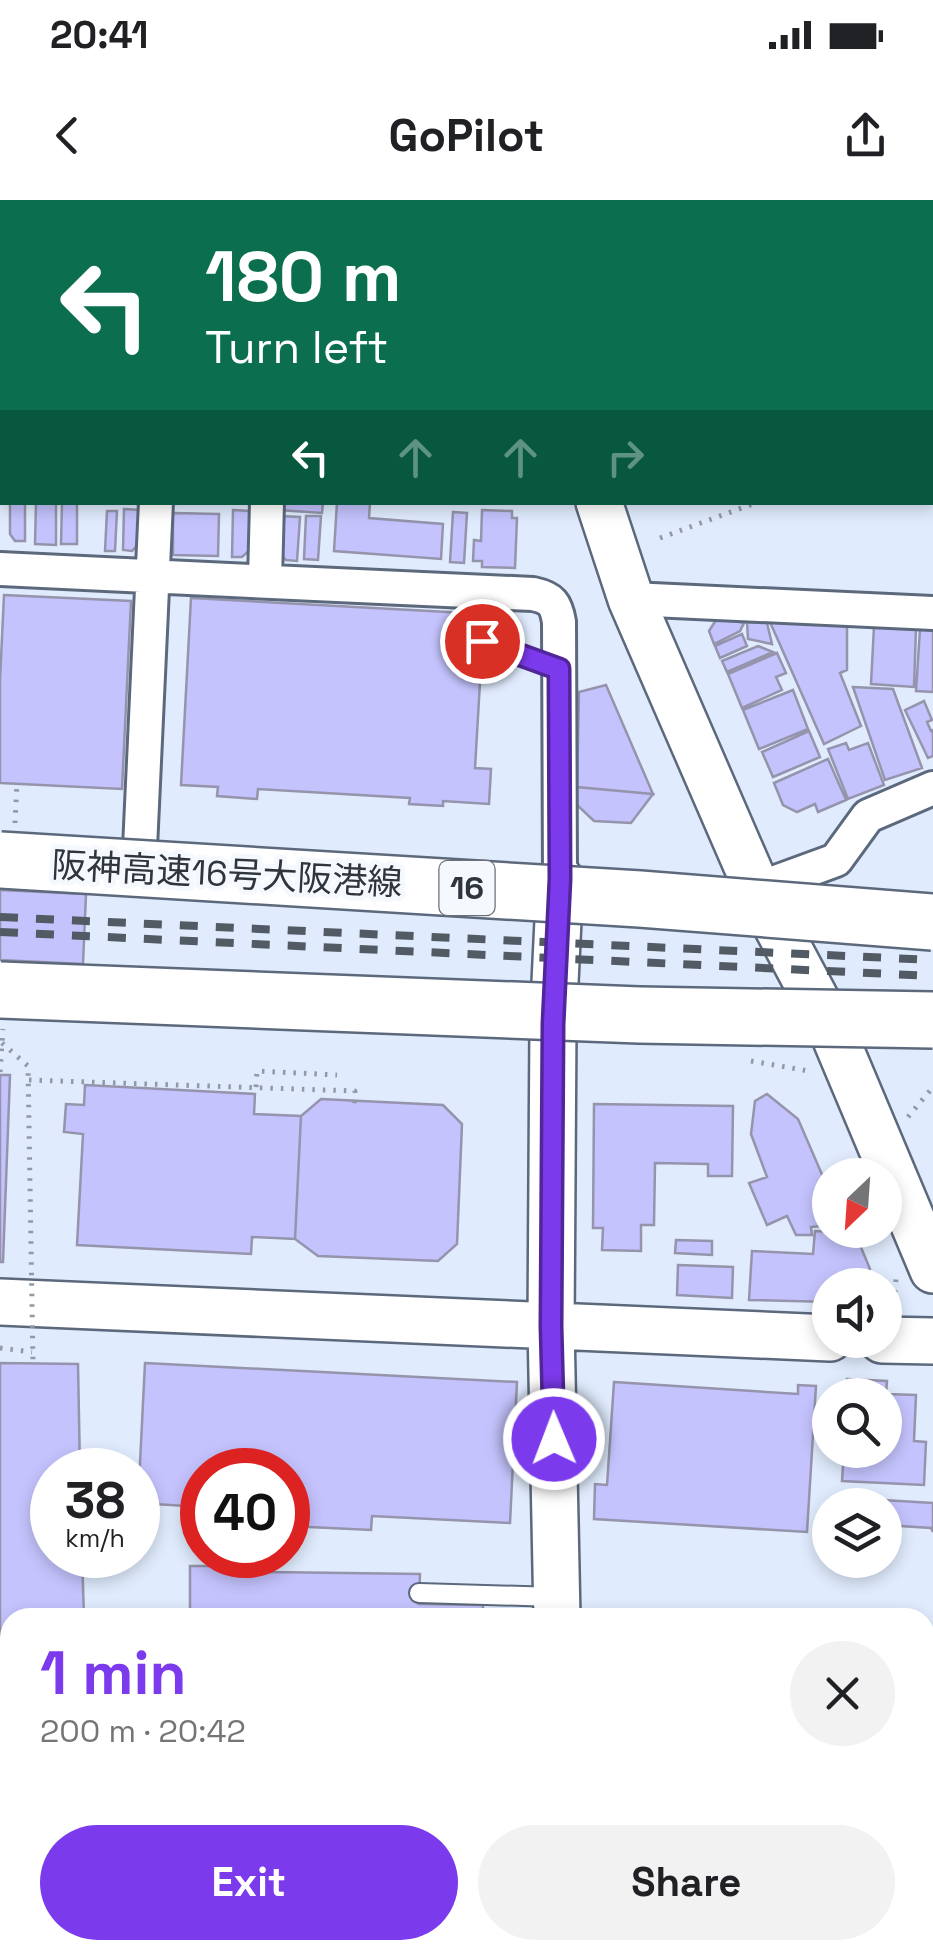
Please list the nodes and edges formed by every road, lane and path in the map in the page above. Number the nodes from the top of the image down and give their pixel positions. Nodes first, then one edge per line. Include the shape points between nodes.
1 (156, 505) edge
2 (267, 505) edge
3 (599, 505) edge
4 (750, 505) edge
5 (660, 538) dead end
6 (0, 569) edge
7 (152, 578) junction
8 (264, 580) junction
9 (631, 598) junction
10 (933, 613) edge
11 (482, 641) dead end
12 (559, 669) junction
13 (933, 788) edge
14 (140, 848) dead end
15 (0, 860) edge
16 (560, 879) joint
17 (757, 890) junction
18 (933, 922) edge
19 (1, 1017) edge
20 (933, 1020) edge
21 (752, 1061) dead end
22 (810, 1072) dead end
23 (336, 1075) dead end
24 (28, 1080) junction
25 (256, 1087) junction
26 (933, 1088) edge
27 (354, 1106) dead end
28 (907, 1118) dead end
29 (933, 1270) edge
30 (0, 1302) edge
31 (551, 1326) junction
32 (812, 1337) edge
33 (902, 1341) edge
34 (933, 1342) edge
35 (0, 1348) edge
36 (32, 1352) junction
37 (32, 1363) dead end
38 (419, 1593) dead end
39 (556, 1607) edge

1 - 7 street
2 - 8 street
3 - 9 street
4 - 5 path
6 - 7 street
7 - 8 street
7 - 14 street
8 - 12 street via 547,597 557,606
9 - 10 street
9 - 17 street
11 - 12 lane
12 - 16 street
13 - 17 street via 868,816 836,860
15 - 18 highway, 阪神高速16号大阪港線 / 16, bridge
16 - 31 street
17 - 29 street via 832,1030
19 - 20 highway, bridge
19 - 24 path, bridge via 28,1066
21 - 22 path
23 - 25 path via 256,1071
24 - 25 path
24 - 36 path, bridge
25 - 27 path via 355,1091
26 - 28 path
30 - 31 street
31 - 32 street
31 - 39 street
33 - 34 street
35 - 36 path
36 - 37 path, bridge
38 - 39 lane

